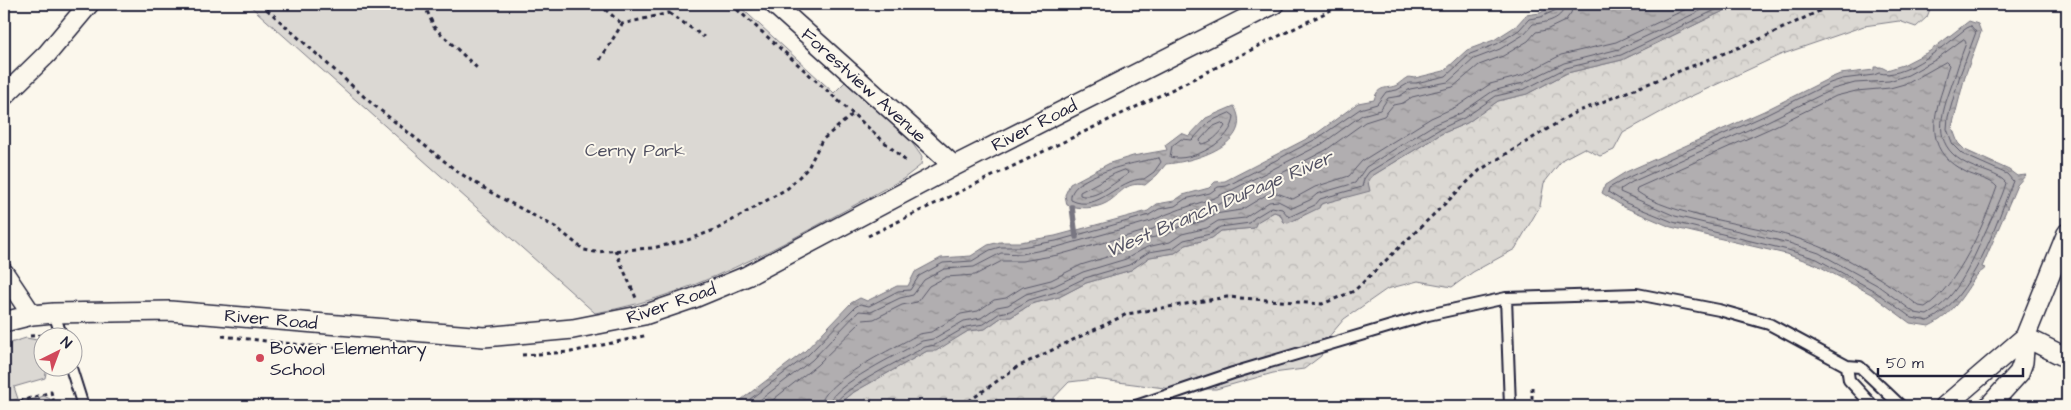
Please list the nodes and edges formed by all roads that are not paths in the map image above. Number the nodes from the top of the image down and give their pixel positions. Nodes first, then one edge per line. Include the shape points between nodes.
1 (89, 4) edge
2 (774, 4) edge
3 (1274, 4) edge
4 (4, 96) edge
5 (954, 166) junction
6 (2067, 233) edge
7 (4, 273) edge
8 (1506, 298) junction
9 (54, 313) junction
10 (32, 315) junction
11 (4, 322) edge
12 (59, 328) edge
13 (2025, 337) junction
14 (2067, 358) edge
15 (1847, 366) junction
16 (74, 378) edge
17 (83, 406) edge
18 (1136, 406) edge
19 (1510, 406) edge
20 (1874, 406) edge
21 (1900, 406) edge
22 (1945, 406) edge
23 (1989, 406) edge

1 - 4 street via 47,54
2 - 5 street, Forestview Avenue
3 - 5 street, River Road
5 - 9 street, River Road via 747,276 644,315 573,329 484,337 170,311
6 - 13 street
7 - 10 street
8 - 15 lane via 1637,294 1719,310 1769,324
8 - 18 lane via 1428,315 1233,373
8 - 19 lane
9 - 10 street, River Road
9 - 12 lane
10 - 11 street, River Road
13 - 14 street
13 - 22 street
13 - 23 street via 2019,373
15 - 20 lane via 1849,380
15 - 21 lane via 1860,367
16 - 17 lane

